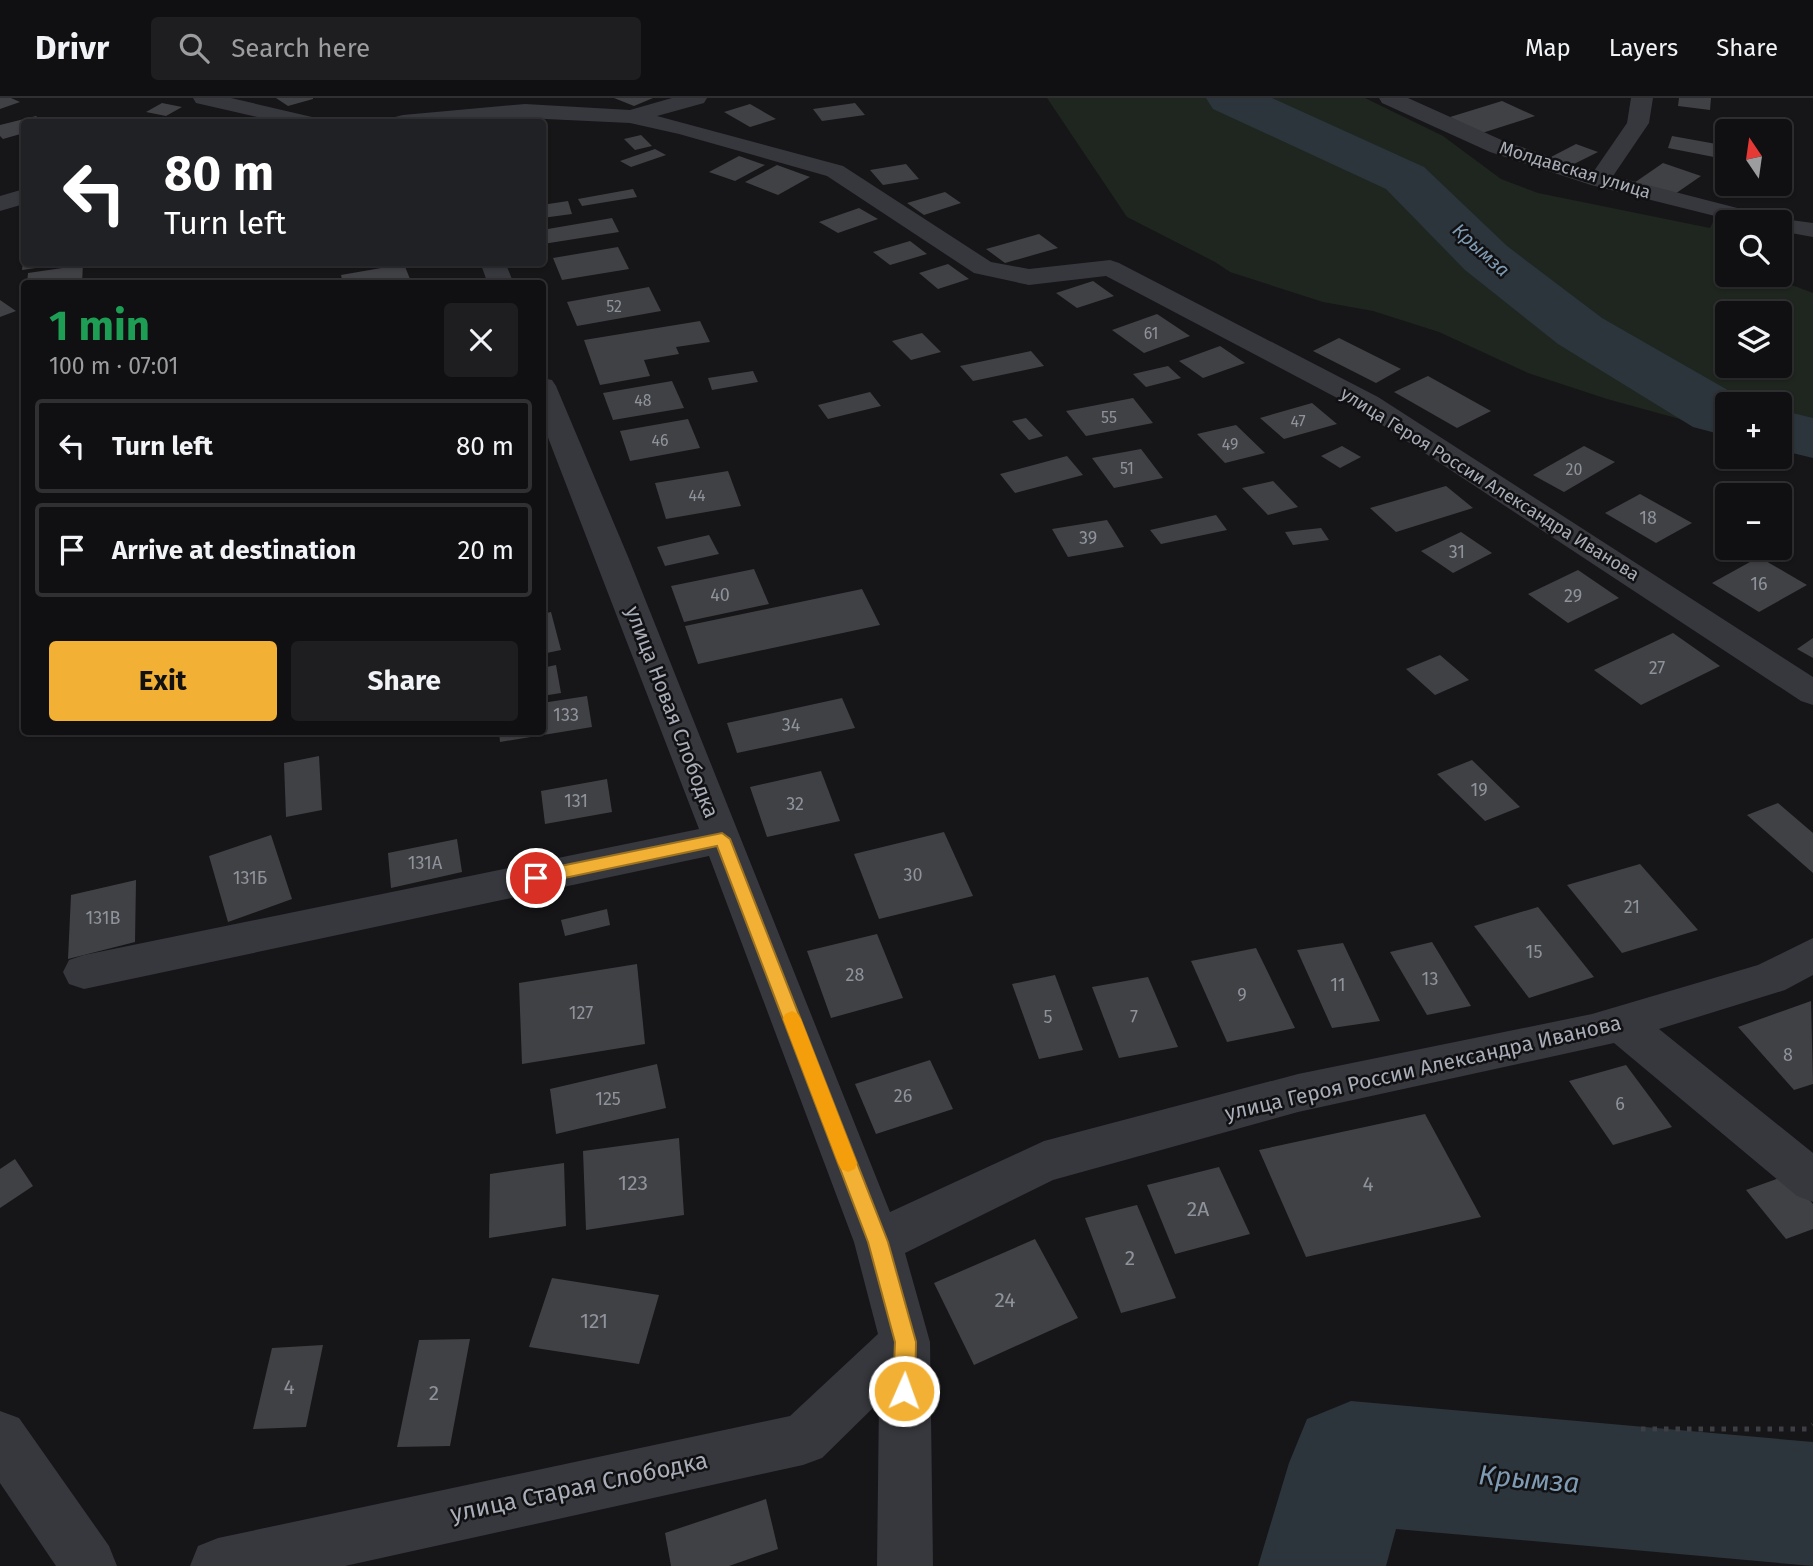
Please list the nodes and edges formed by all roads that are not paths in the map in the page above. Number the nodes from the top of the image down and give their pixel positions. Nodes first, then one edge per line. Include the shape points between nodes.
1 (204, 98) edge
2 (451, 98) edge
3 (696, 98) edge
4 (1390, 98) edge
5 (1642, 98) edge
6 (630, 116) junction
7 (292, 119) edge
8 (408, 119) edge
9 (436, 119) edge
10 (1599, 180) junction
11 (21, 197) edge
12 (0, 204) edge
13 (1719, 210) edge
14 (1792, 226) edge
15 (1813, 230) edge
16 (546, 396) edge
17 (1813, 693) edge
18 (722, 839) junction
19 (1813, 955) edge
20 (84, 972) dead end
21 (1620, 1023) junction
22 (1813, 1181) edge
23 (878, 1242) junction
24 (905, 1342) junction
25 (0, 1437) edge
26 (89, 1566) edge
27 (218, 1566) edge
28 (905, 1566) edge

1 - 7 street
2 - 8 street
3 - 6 street
4 - 10 street, Молдавская улица via 1498,147
5 - 10 street via 1638,123
6 - 9 street, улица Героя России Александра Иванова via 525,111
6 - 17 street, улица Героя России Александра Иванова via 835,171 984,268 1029,277 1110,268 1368,403
10 - 13 street, Молдавская улица
11 - 12 street
14 - 15 street
16 - 18 street, улица Новая Слободка
18 - 20 street
18 - 23 street, улица Новая Слободка
19 - 21 street, улица Героя России Александра Иванова via 1770,978
21 - 22 street
21 - 23 street, улица Героя России Александра Иванова via 1298,1093 1044,1163
23 - 24 street, улица Новая Слободка
24 - 27 street, улица Старая Слободка via 803,1439
24 - 28 street, улица Новая Слободка
25 - 26 street

